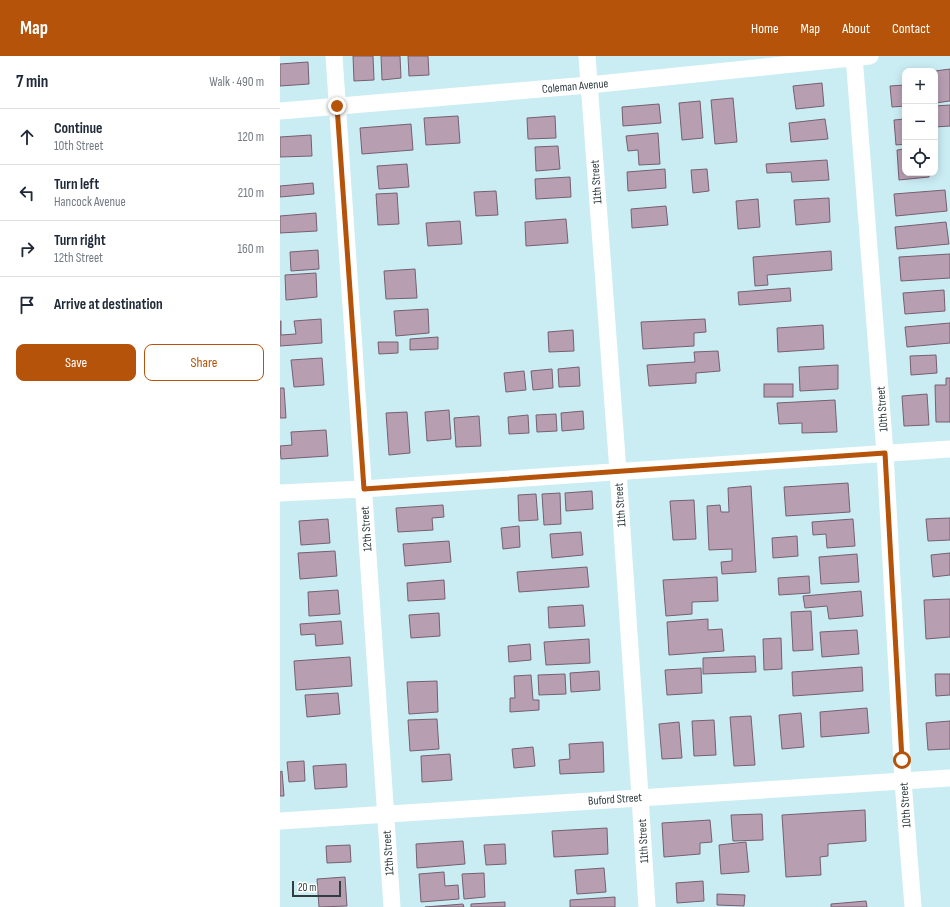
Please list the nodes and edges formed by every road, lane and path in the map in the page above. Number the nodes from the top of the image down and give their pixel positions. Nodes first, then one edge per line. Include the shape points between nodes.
1 (334, 56) edge
2 (587, 56) edge
3 (859, 57) edge
4 (589, 85) junction
5 (337, 106) junction
6 (280, 111) edge
7 (950, 449) edge
8 (885, 453) junction
9 (618, 472) junction
10 (364, 489) junction
11 (280, 493) edge
12 (950, 778) edge
13 (903, 781) junction
14 (640, 798) junction
15 (386, 814) junction
16 (280, 821) edge
17 (392, 907) edge
18 (647, 907) edge
19 (913, 907) edge

1 - 5 street, 12th Street
2 - 4 street, 11th Street
3 - 4 street, Coleman Avenue
3 - 8 street, 10th Street
4 - 5 street, Coleman Avenue
4 - 9 street, 11th Street
5 - 6 street, Coleman Avenue
5 - 10 street, 12th Street
7 - 8 street
8 - 9 street
8 - 13 street, 10th Street
9 - 10 street
9 - 14 street, 11th Street
10 - 11 street
10 - 15 street, 12th Street
12 - 13 street, Buford Street
13 - 14 street, Buford Street
13 - 19 street, 10th Street
14 - 15 street, Buford Street
14 - 18 street, 11th Street
15 - 16 street, Buford Street
15 - 17 street, 12th Street

